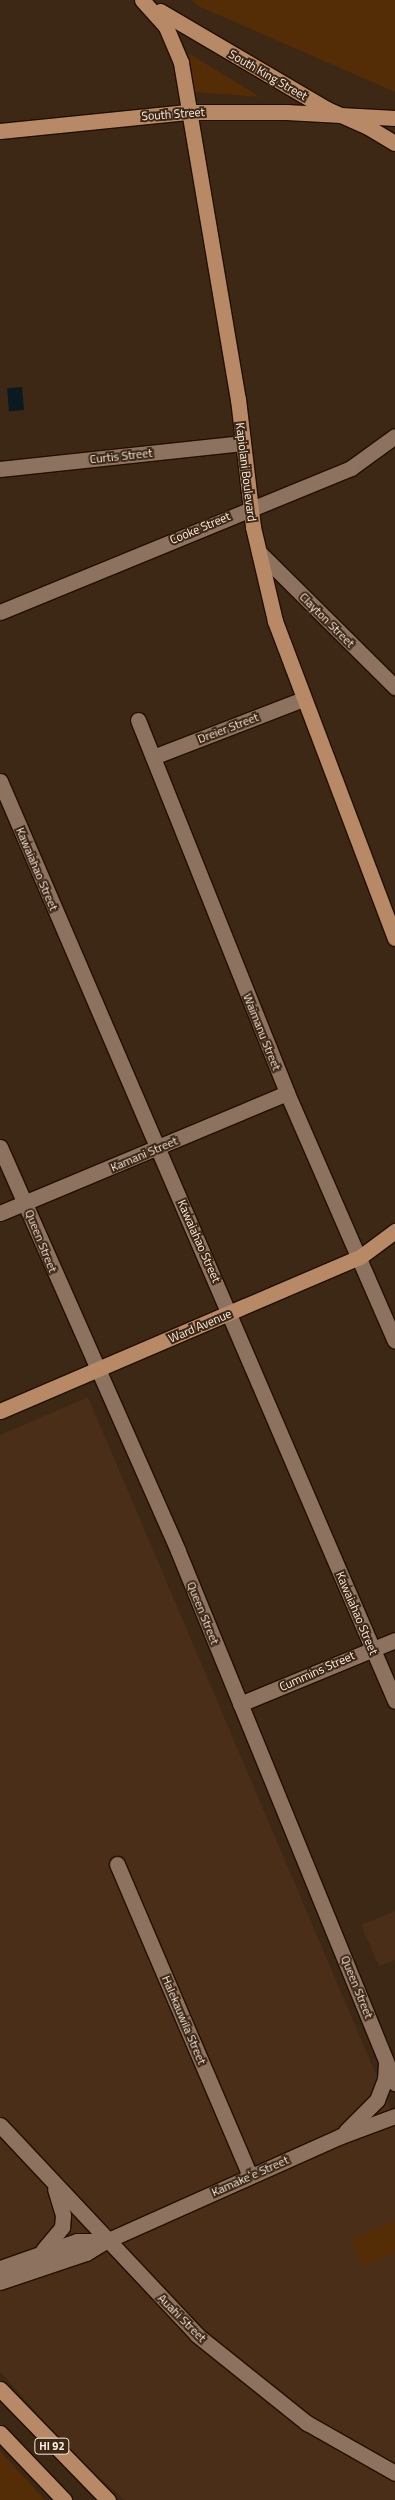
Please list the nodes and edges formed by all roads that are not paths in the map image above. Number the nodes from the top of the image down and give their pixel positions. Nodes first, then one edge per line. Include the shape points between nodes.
1 (143, 0) edge
2 (187, 112) junction
3 (346, 116) junction
4 (395, 118) edge
5 (0, 131) edge
6 (395, 143) edge
7 (395, 436) edge
8 (243, 443) junction
9 (0, 469) edge
10 (251, 506) junction
11 (259, 552) junction
12 (0, 612) edge
13 (395, 687) edge
14 (303, 699) junction
15 (138, 720) dead end
16 (153, 757) junction
17 (0, 781) edge
18 (395, 938) edge
19 (287, 1093) junction
20 (0, 1147) edge
21 (157, 1149) junction
22 (26, 1203) junction
23 (0, 1213) edge
24 (395, 1232) edge
25 (360, 1257) junction
26 (231, 1312) junction
27 (395, 1340) edge
28 (98, 1369) junction
29 (0, 1411) edge
30 (395, 1640) edge
31 (371, 1648) junction
32 (395, 1701) edge
33 (240, 1704) junction
34 (117, 1864) dead end
35 (386, 2062) junction
36 (395, 2083) edge
37 (395, 2116) edge
38 (0, 2125) edge
39 (341, 2136) junction
40 (250, 2176) junction
41 (53, 2183) junction
42 (106, 2240) junction
43 (41, 2253) junction
44 (0, 2268) edge
45 (0, 2282) edge
46 (0, 2389) edge
47 (0, 2433) edge
48 (395, 2473) edge
49 (64, 2500) edge
50 (108, 2500) edge

1 - 2 main road, Kapiolani Boulevard via 166,27 178,52
1 - 3 main road, South King Street via 180,25 327,109
2 - 3 main road, South Street
2 - 5 main road, South Street
2 - 8 main road, Kapiolani Boulevard
3 - 4 main road, South Street
3 - 6 main road, South King Street
7 - 10 street, Cooke Street via 351,468
8 - 9 street, Curtis Street
8 - 10 main road, Kapiolani Boulevard
10 - 11 main road, Kapiolani Boulevard
10 - 12 street, Cooke Street
11 - 13 street, Clayton Street
11 - 14 main road, Kapiolani Boulevard via 275,621
14 - 16 street, Dreier Street
14 - 18 main road, Kapiolani Boulevard
15 - 16 street, Waimanu Street
16 - 19 street, Waimanu Street
17 - 21 street, Kawaiahao Street
19 - 21 street, Kamani Street
19 - 25 street, Waimanu Street
20 - 22 street, Queen Street
21 - 22 street, Kamani Street
21 - 26 street, Kawaiahao Street
22 - 23 street, Kamani Street
22 - 28 street, Queen Street
24 - 25 main road, Ward Avenue
25 - 26 main road, Ward Avenue
25 - 27 street, Waimanu Street
26 - 28 main road, Ward Avenue
26 - 31 street, Kawaiahao Street
28 - 29 main road, Ward Avenue
28 - 33 street, Queen Street
30 - 31 street, Cummins Street
31 - 32 street, Kawaiahao Street
31 - 33 street, Cummins Street
33 - 35 street, Queen Street
34 - 40 street, Halekauwila Street
35 - 36 street, Queen Street
35 - 39 street via 385,2079 377,2100
37 - 39 street, Kamakeʻe Street
38 - 41 street, Auahi Street
39 - 40 street, Kamakeʻe Street
40 - 42 street, Kamakeʻe Street
41 - 42 street, Auahi Street
41 - 43 street via 61,2202 62,2226
42 - 43 street, Kamakeʻe Street via 77,2241
42 - 45 street, Kamakeʻe Street via 86,2253
42 - 48 street, Auahi Street via 197,2335 254,2383 340,2444
43 - 44 street, Kamakeʻe Street
46 - 50 main road, HI 92
47 - 49 main road, HI 92

